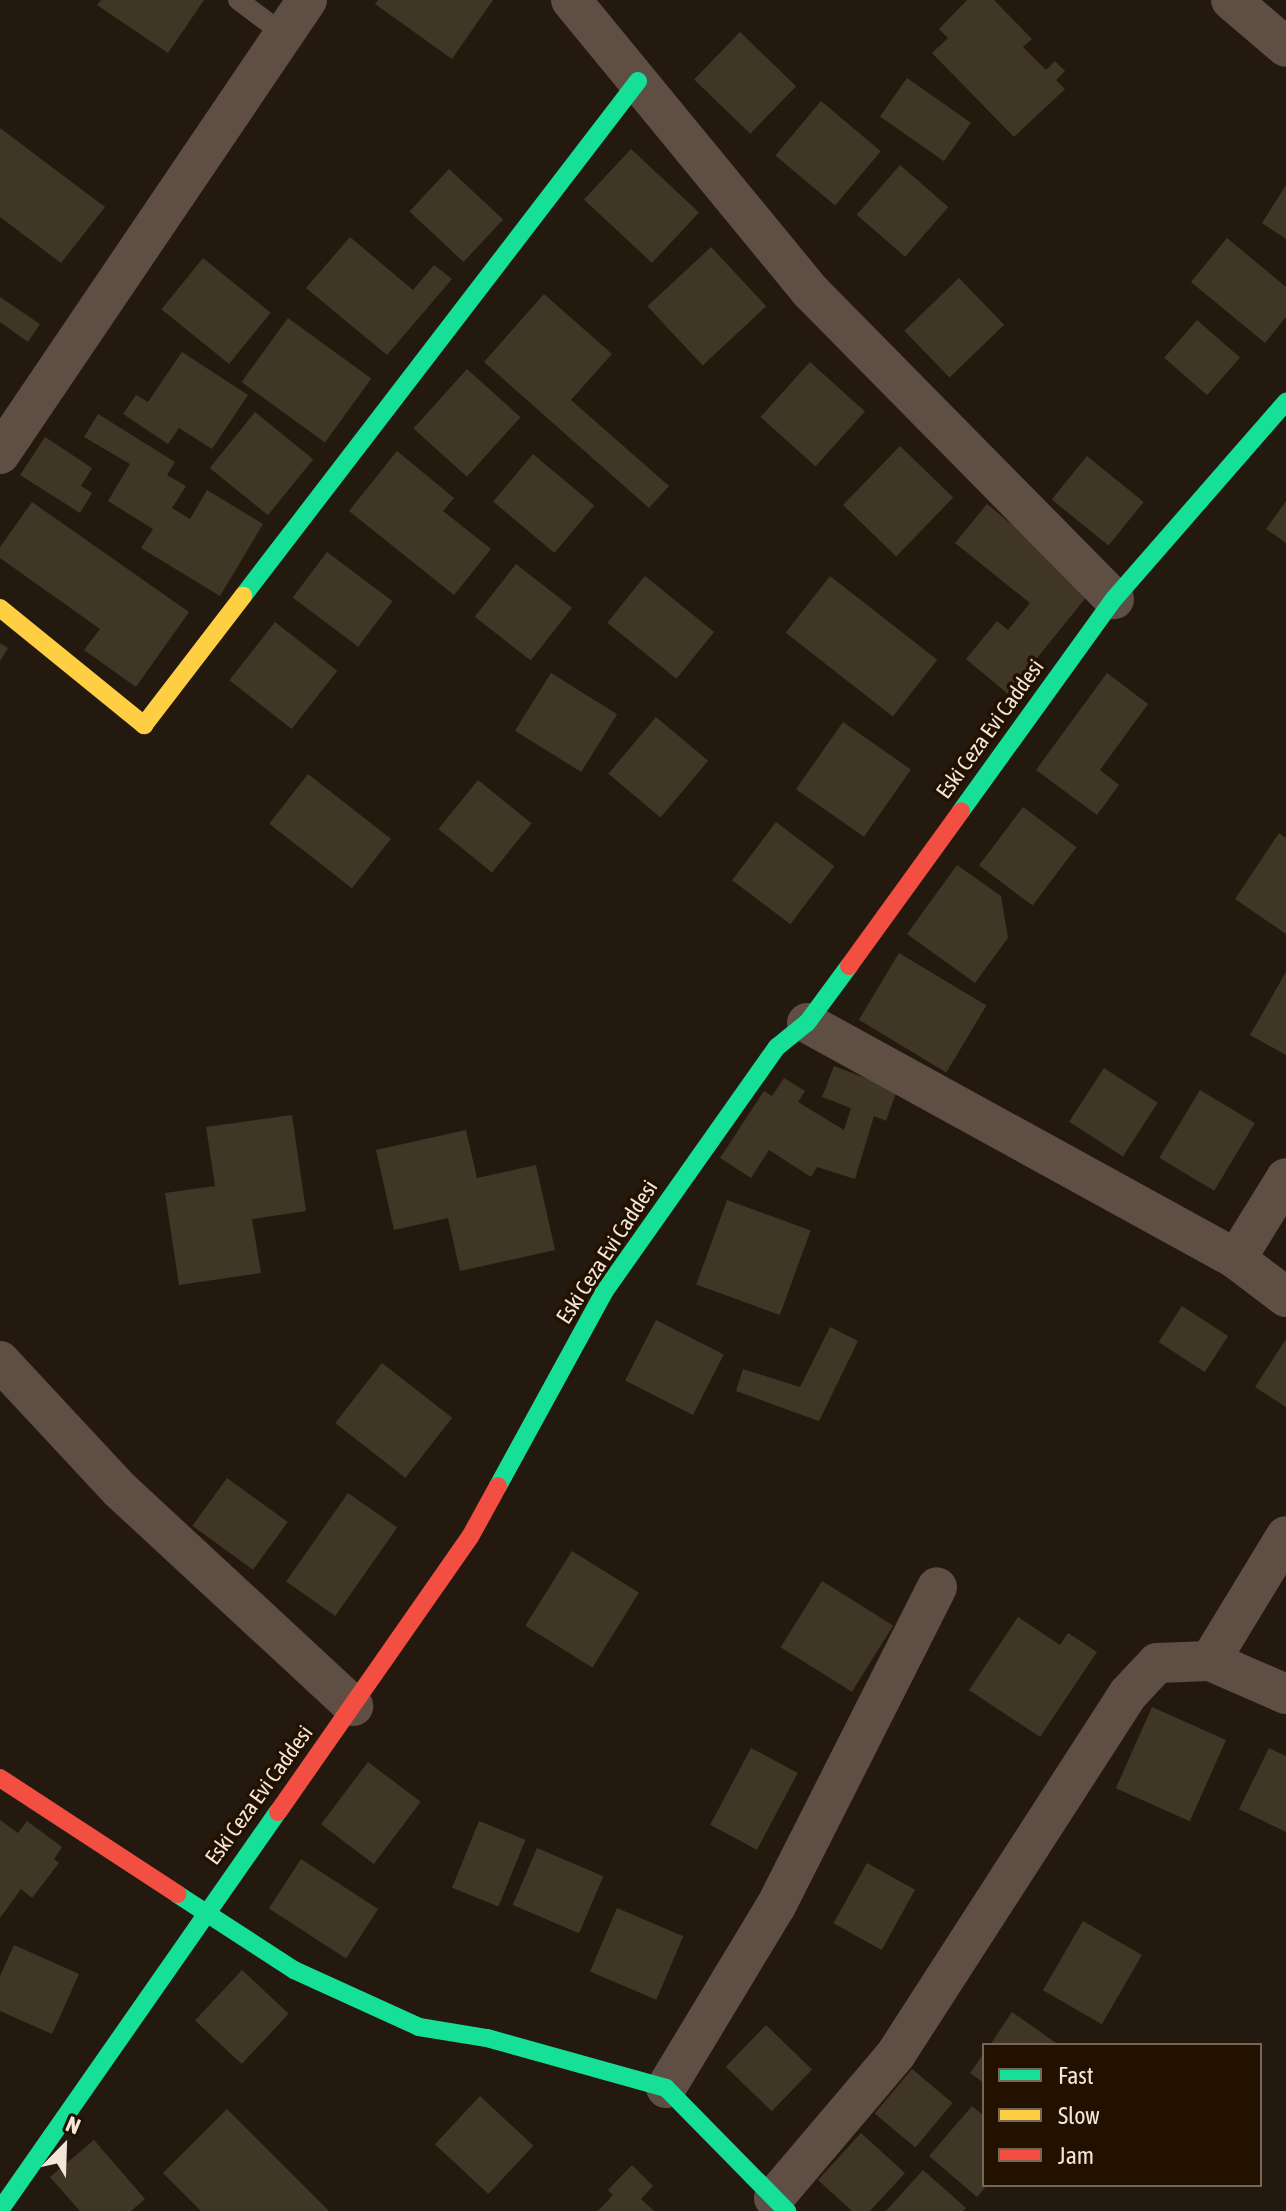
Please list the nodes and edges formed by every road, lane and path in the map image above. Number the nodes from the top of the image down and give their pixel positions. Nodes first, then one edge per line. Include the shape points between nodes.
1 (238, 0) edge
2 (307, 0) edge
3 (1231, 0) edge
4 (582, 4) edge
5 (281, 32) junction
6 (1286, 47) edge
7 (638, 81) junction
8 (1286, 402) edge
9 (0, 454) edge
10 (1114, 599) junction
11 (0, 608) edge
12 (807, 1023) junction
13 (1286, 1178) edge
14 (1236, 1259) junction
15 (1286, 1297) edge
16 (0, 1361) edge
17 (1286, 1536) edge
18 (937, 1587) dead end
19 (1210, 1661) junction
20 (1286, 1694) edge
21 (353, 1706) junction
22 (0, 1778) edge
23 (207, 1908) junction
24 (666, 2088) junction
25 (780, 2205) edge
26 (0, 2210) edge

1 - 5 lane
2 - 5 street
3 - 6 street
4 - 7 street
5 - 9 street
7 - 10 street via 810,291
7 - 11 street via 144,725
8 - 10 street, Eski Ceza Evi Caddesi
10 - 12 street, Eski Ceza Evi Caddesi
12 - 14 street
12 - 21 street, Eski Ceza Evi Caddesi via 777,1047 604,1292 470,1537
13 - 14 street
14 - 15 street
16 - 21 street via 120,1490
17 - 19 street
18 - 24 street via 776,1906
19 - 20 street
19 - 25 street via 1157,1663 1128,1694 896,2054
21 - 23 street, Eski Ceza Evi Caddesi
22 - 23 street
23 - 24 street via 294,1970 419,2027 487,2038
23 - 26 street, Eski Ceza Evi Caddesi
24 - 25 street

